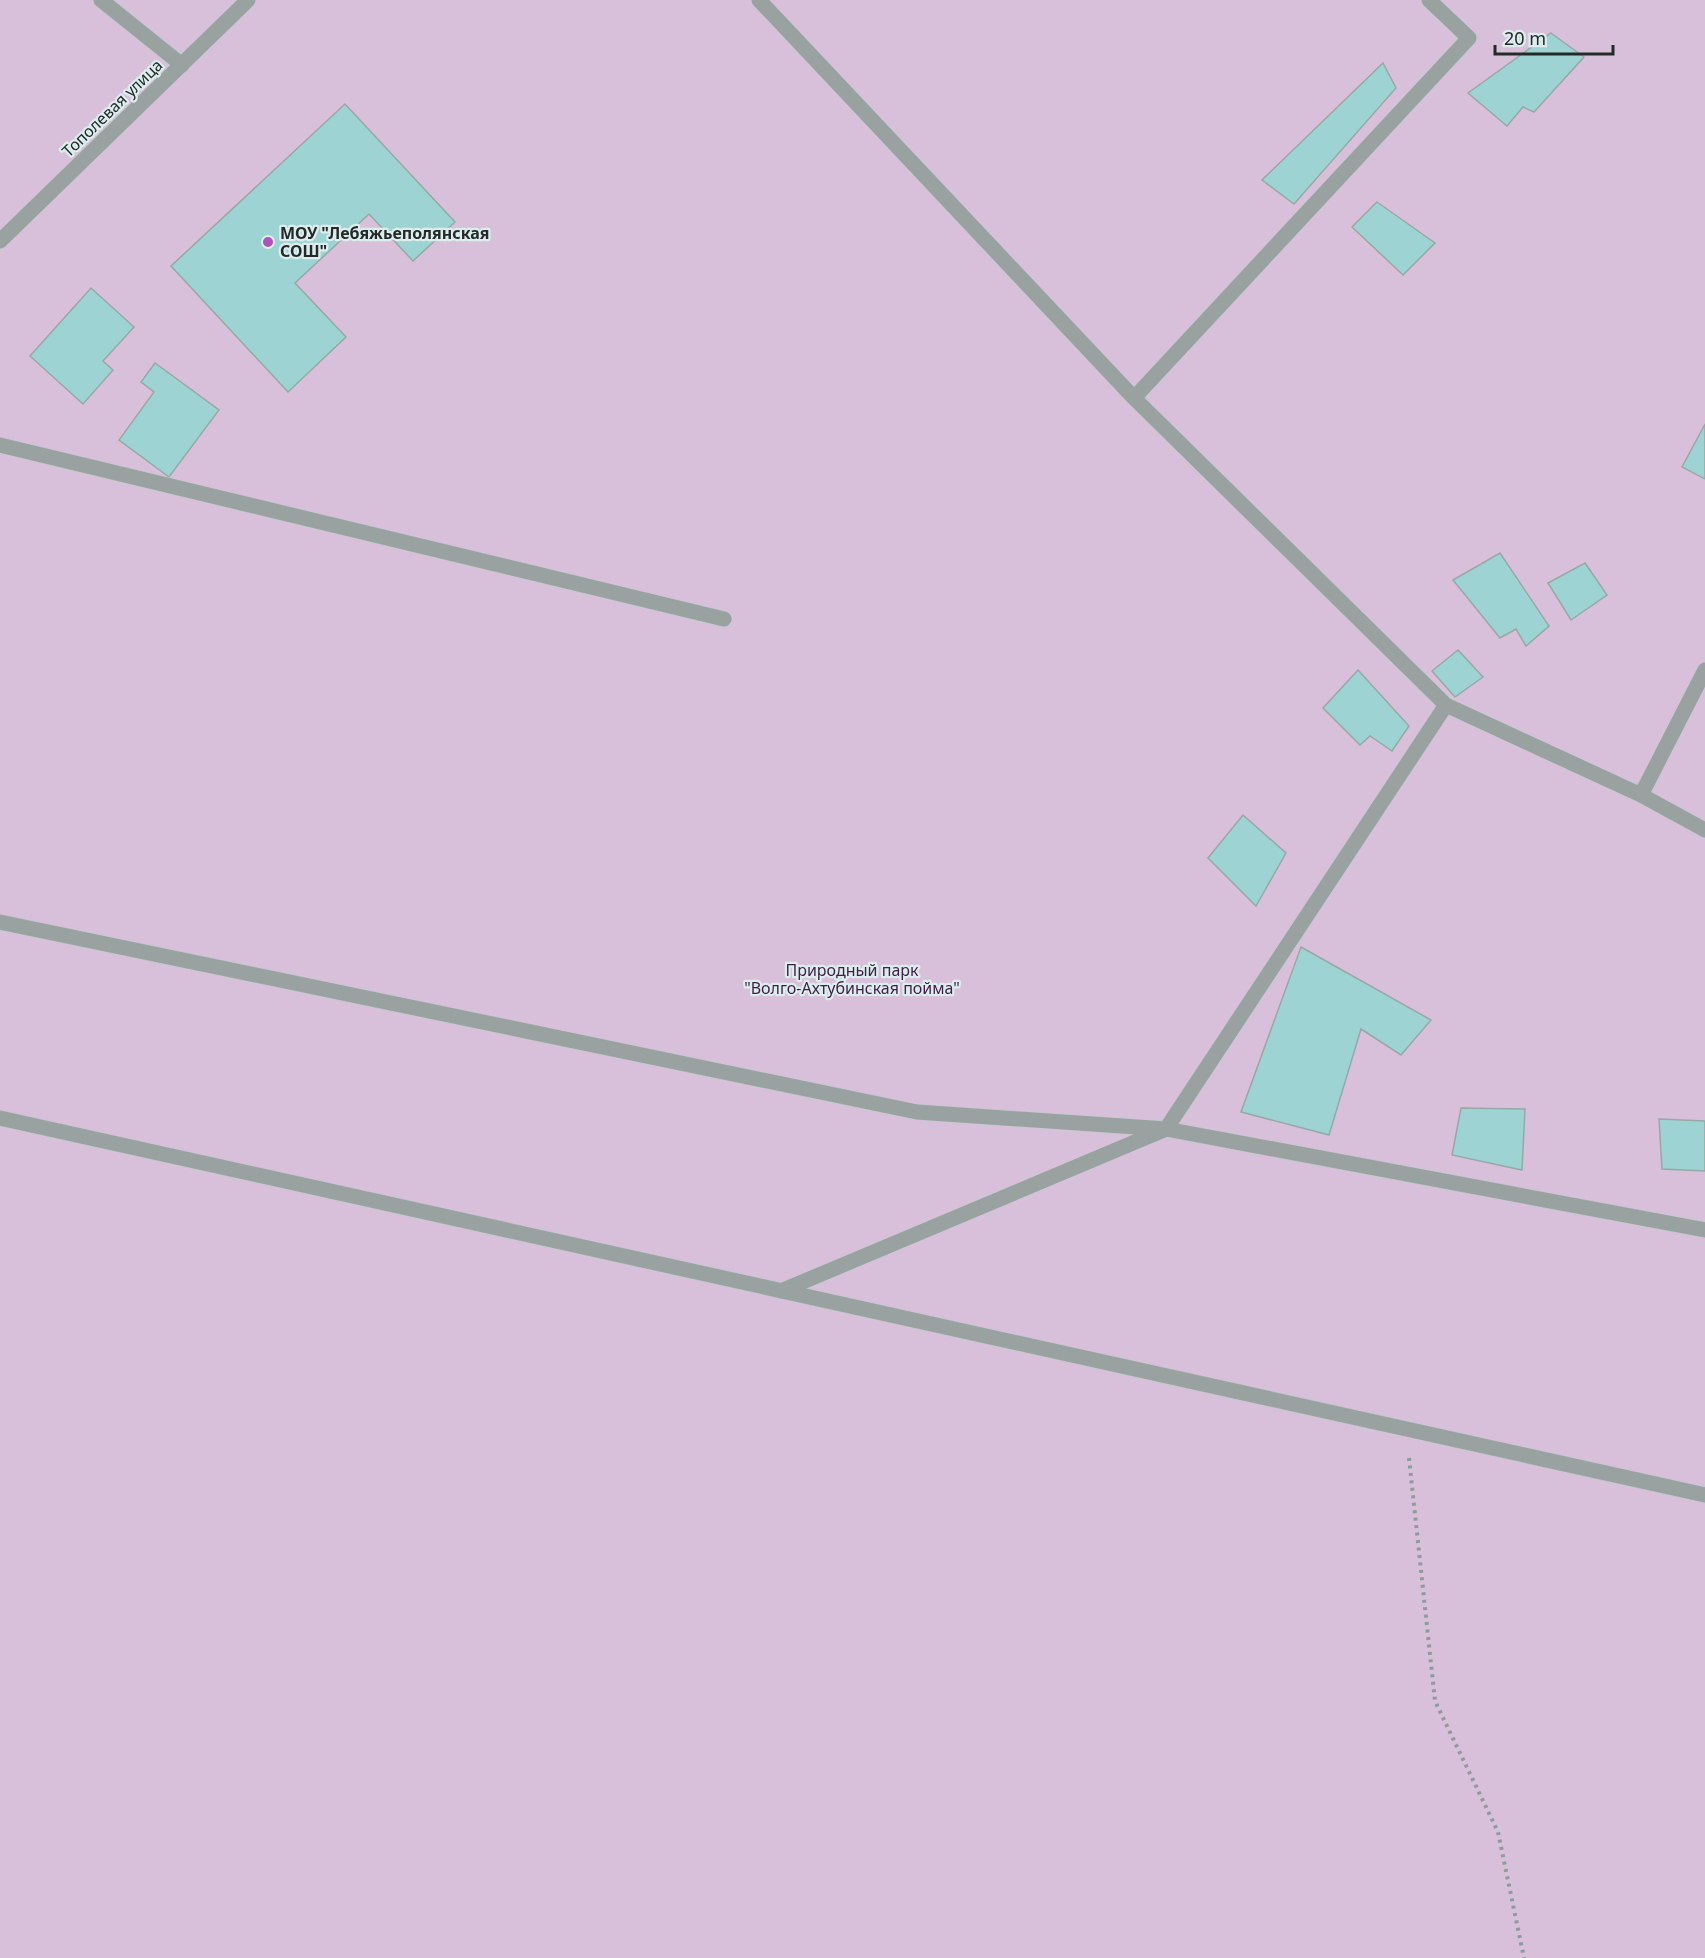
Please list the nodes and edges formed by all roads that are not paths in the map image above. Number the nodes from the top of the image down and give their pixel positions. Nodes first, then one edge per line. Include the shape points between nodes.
1 (101, 0) edge
2 (248, 0) edge
3 (759, 0) edge
4 (1430, 0) edge
5 (182, 65) junction
6 (0, 241) edge
7 (1134, 398) junction
8 (0, 445) edge
9 (724, 619) dead end
10 (1705, 670) edge
11 (1446, 705) junction
12 (1641, 795) junction
13 (1705, 830) edge
14 (0, 922) edge
15 (0, 1119) edge
16 (1166, 1129) junction
17 (1705, 1230) edge
18 (781, 1291) junction
19 (1705, 1495) edge

1 - 5 street
2 - 5 street, Тополевая улица
3 - 7 street
4 - 7 street via 1469,38
5 - 6 street, Тополевая улица
7 - 11 street
8 - 9 street
10 - 12 street
11 - 12 street
11 - 16 street
12 - 13 street
14 - 16 street via 917,1112
15 - 18 street
16 - 17 street
16 - 18 street
18 - 19 street

